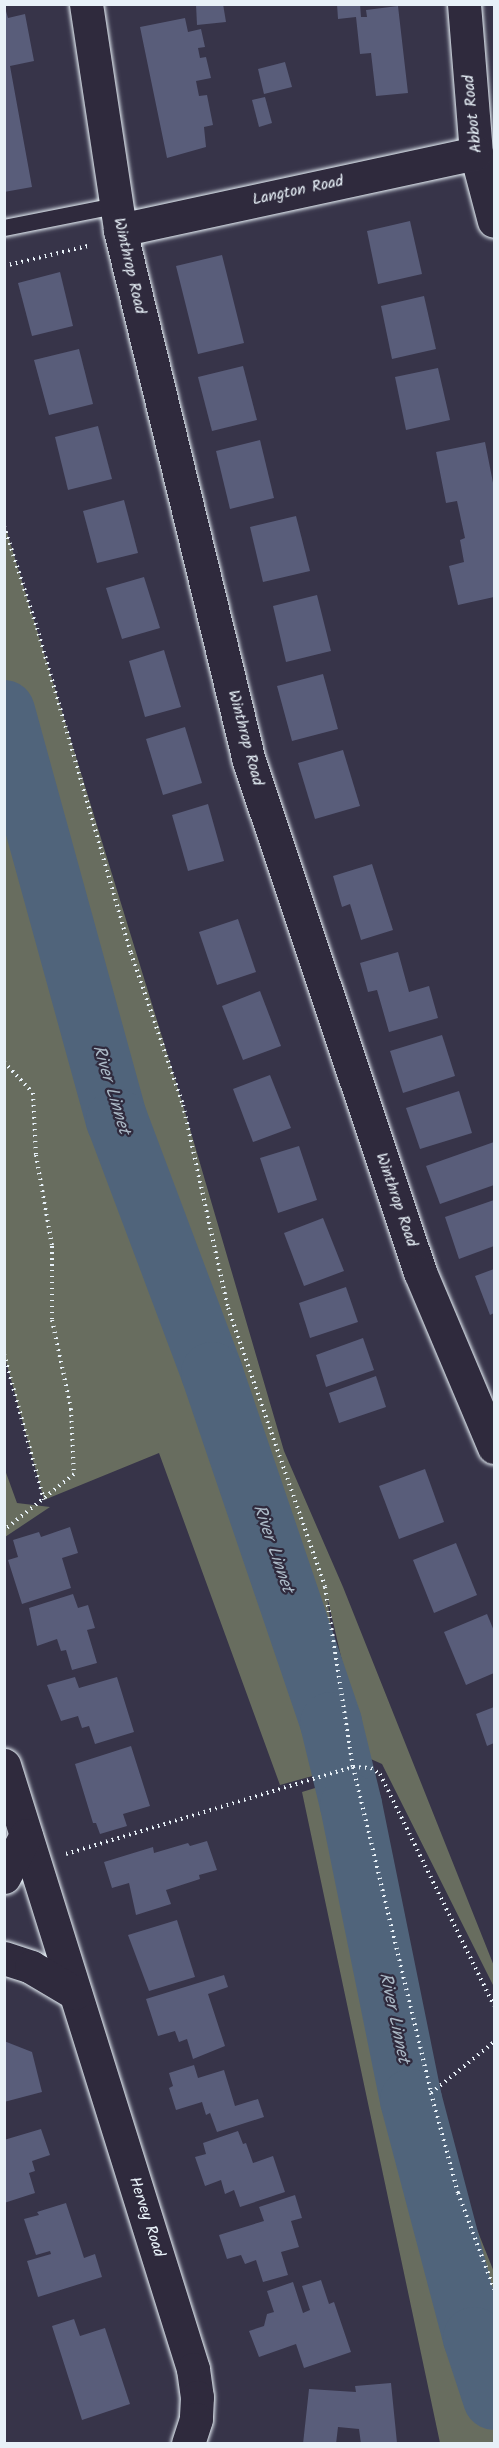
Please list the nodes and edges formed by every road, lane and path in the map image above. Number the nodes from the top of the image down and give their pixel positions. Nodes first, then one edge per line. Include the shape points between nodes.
1 (86, 4) edge
2 (464, 4) edge
3 (476, 153) junction
4 (118, 218) junction
5 (495, 221) edge
6 (4, 228) edge
7 (91, 245) dead end
8 (4, 266) edge
9 (4, 526) edge
10 (4, 1062) edge
11 (4, 1354) edge
12 (495, 1447) edge
13 (44, 1500) junction
14 (4, 1530) edge
15 (4, 1765) edge
16 (354, 1767) junction
17 (30, 1849) junction
18 (4, 1877) edge
19 (4, 1958) edge
20 (75, 1993) junction
21 (495, 2006) edge
22 (495, 2042) edge
23 (431, 2093) junction
24 (495, 2289) edge
25 (188, 2444) edge

1 - 4 street, Winthrop Road
2 - 3 street, Abbot Road
3 - 4 street, Langton Road
3 - 5 street, Abbot Road
4 - 6 lane
4 - 12 street, Winthrop Road via 249,761 420,1272
7 - 8 path
9 - 16 path via 131,953 183,1105 228,1308 325,1587
10 - 13 path via 33,1093 36,1155 52,1246 52,1320 71,1409 74,1474
11 - 13 path
13 - 14 path
15 - 17 street, Hervey Road
16 - 17 path
16 - 21 path via 371,1767 380,1774
16 - 23 path
17 - 18 street
17 - 20 street, Hervey Road
19 - 20 street via 40,1971
20 - 25 street, Hervey Road via 193,2369 196,2419
22 - 23 path
23 - 24 path via 458,2193

